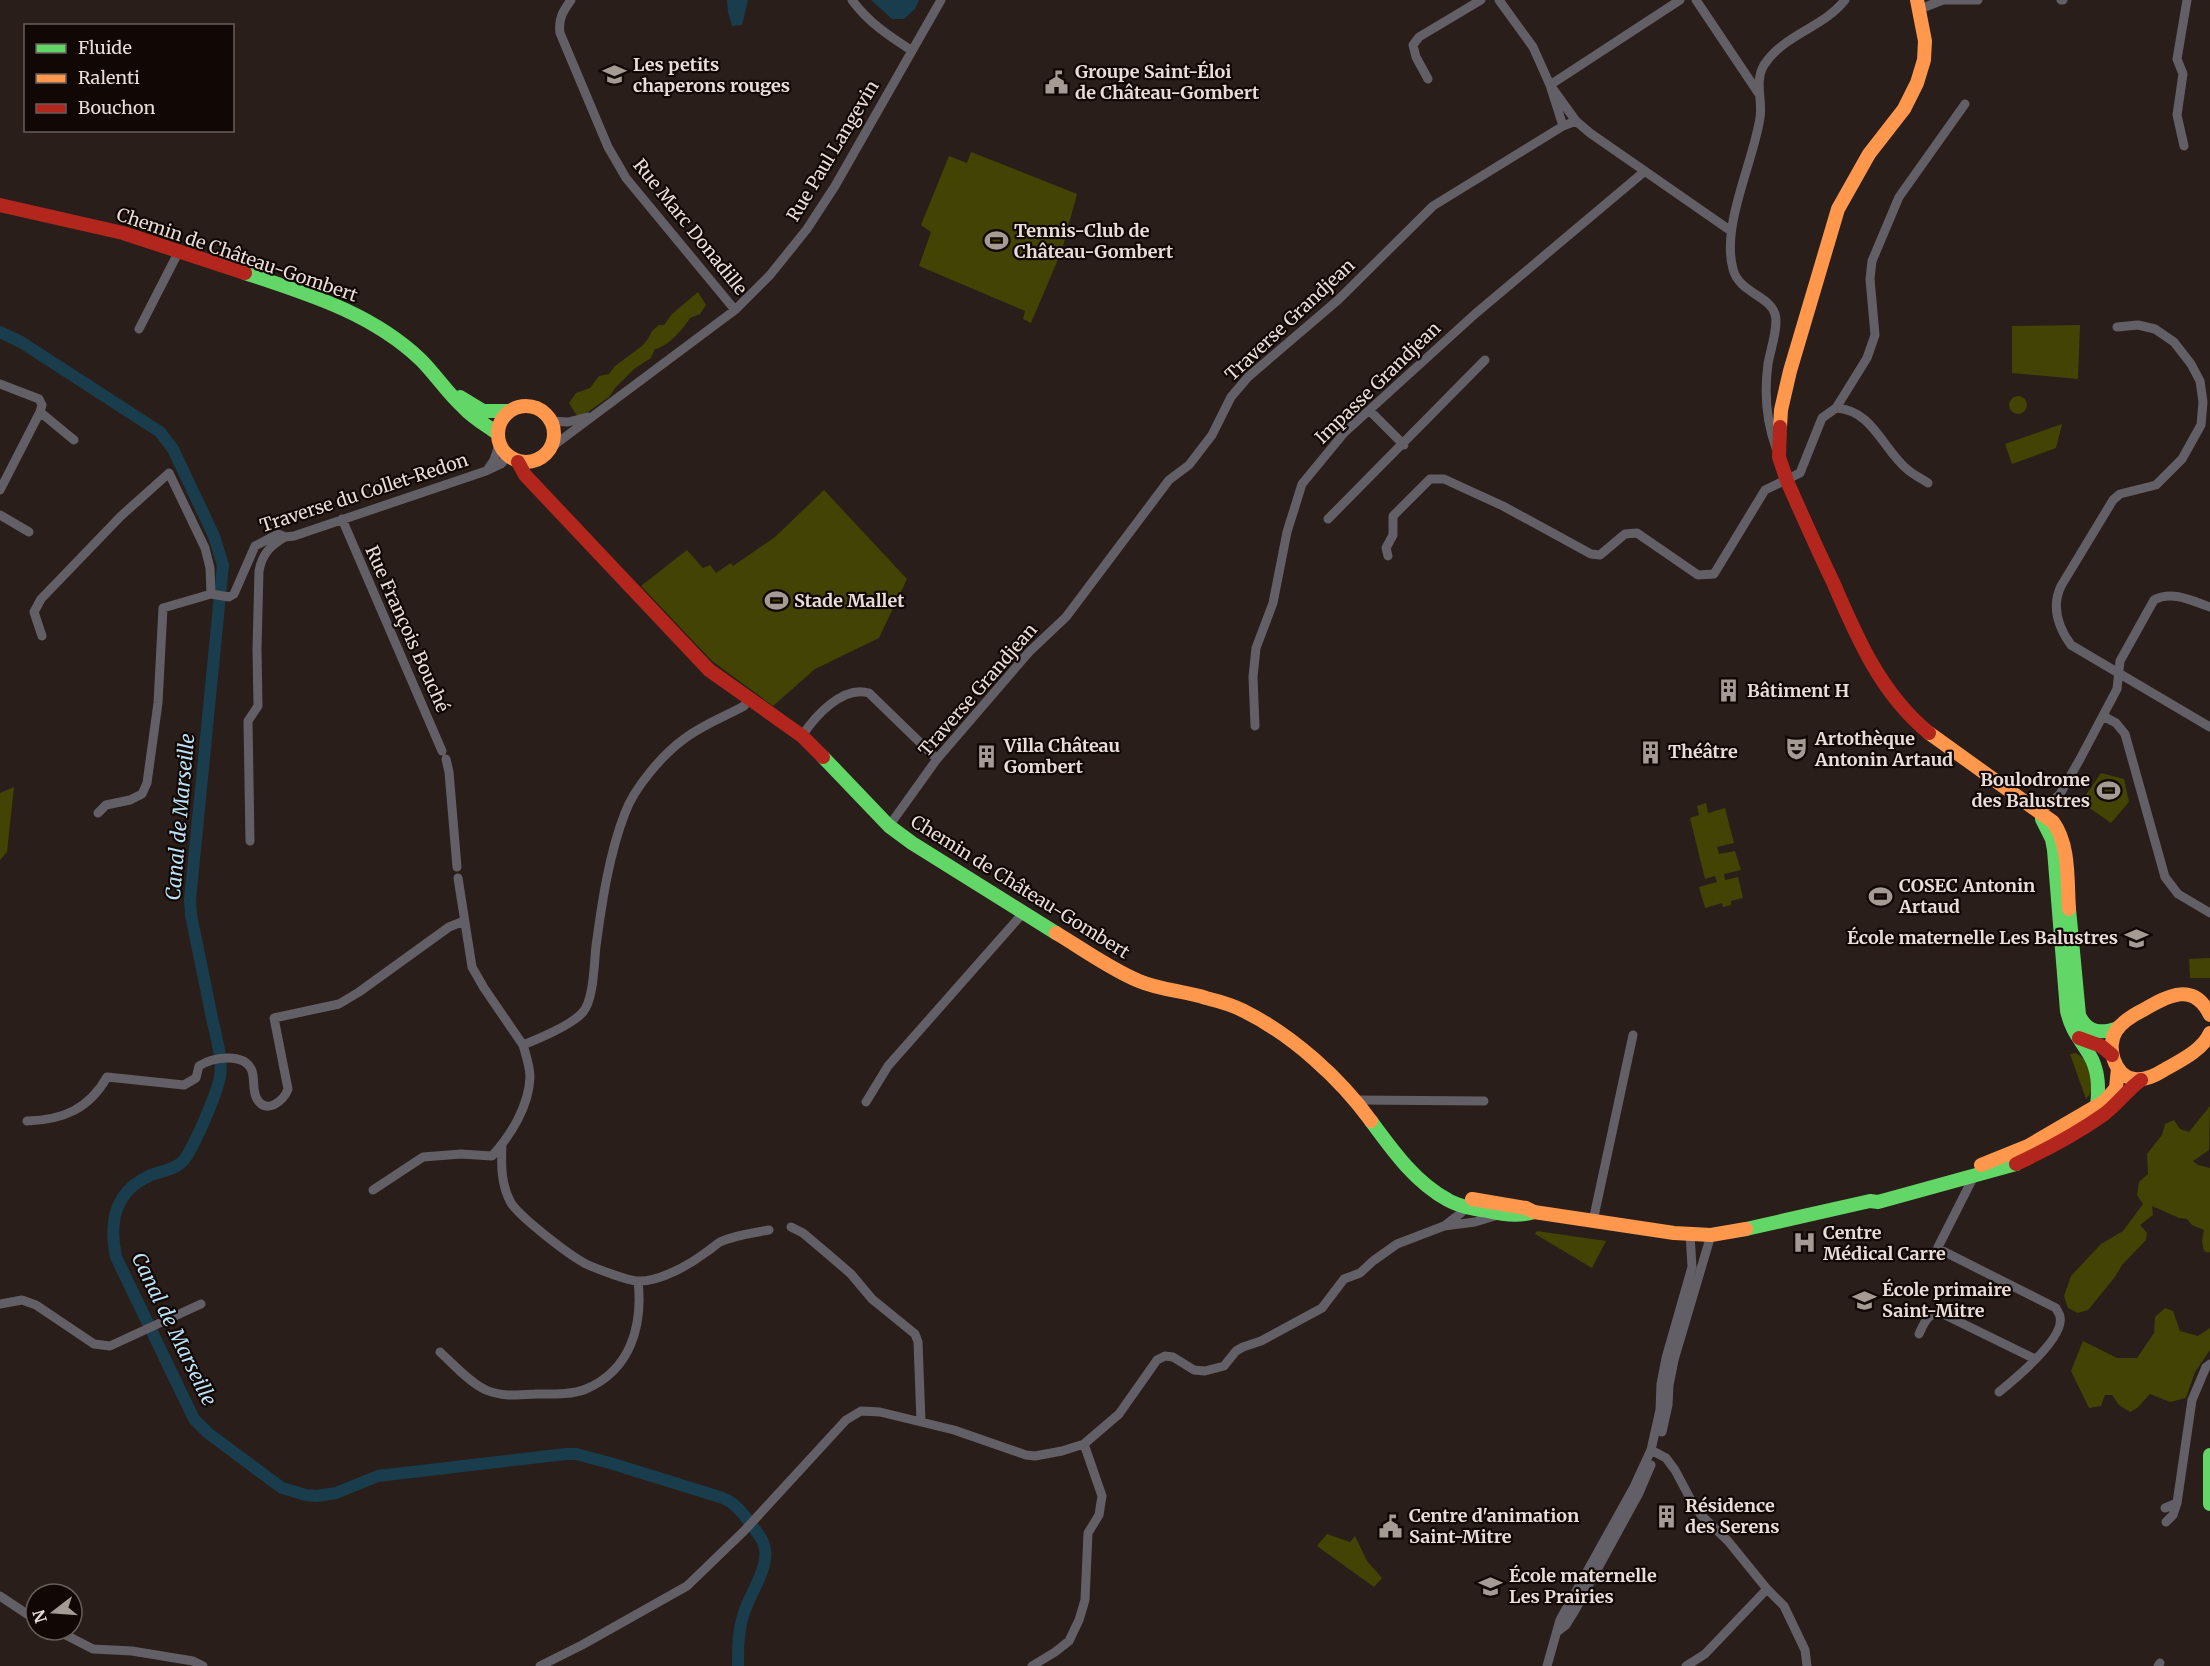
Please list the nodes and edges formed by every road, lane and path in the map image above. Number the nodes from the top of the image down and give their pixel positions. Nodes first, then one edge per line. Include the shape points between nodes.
1 (571, 0) edge
2 (852, 0) edge
3 (941, 0) edge
4 (1481, 0) edge
5 (1498, 0) edge
6 (1680, 0) edge
7 (1696, 0) edge
8 (1845, 0) edge
9 (1943, 0) edge
10 (1978, 0) edge
11 (2187, 0) edge
12 (1915, 3) edge
13 (911, 50) junction
14 (1428, 79) dead end
15 (1550, 85) junction
16 (1759, 94) junction
17 (1965, 104) dead end
18 (1576, 121) junction
19 (1563, 126) junction
20 (2184, 146) dead end
21 (1645, 171) junction
22 (0, 205) edge
23 (1731, 231) junction
24 (179, 250) junction
25 (735, 310) junction
26 (2117, 327) dead end
27 (139, 329) dead end
28 (1485, 360) dead end
29 (441, 382) junction
30 (0, 384) edge
31 (1836, 408) junction
32 (509, 411) junction
33 (1370, 411) junction
34 (40, 412) junction
35 (593, 416) junction
36 (551, 421) junction
37 (74, 440) dead end
38 (1404, 445) junction
39 (553, 446) junction
40 (505, 449) junction
41 (1779, 457) junction
42 (540, 459) junction
43 (486, 471) junction
44 (1787, 481) junction
45 (1928, 483) dead end
46 (0, 490) edge
47 (541, 491) junction
48 (0, 514) edge
49 (342, 519) junction
50 (1328, 519) dead end
51 (28, 532) dead end
52 (285, 537) junction
53 (1388, 556) dead end
54 (211, 594) junction
55 (2210, 607) edge
56 (42, 636) dead end
57 (2118, 672) junction
58 (750, 698) junction
59 (2103, 716) junction
60 (1255, 726) dead end
61 (2210, 727) edge
62 (802, 736) junction
63 (938, 759) junction
64 (98, 813) dead end
65 (2040, 813) junction
66 (889, 826) junction
67 (250, 841) dead end
68 (457, 867) dead end
69 (458, 878) dead end
70 (1024, 912) junction
71 (2210, 913) edge
72 (464, 921) junction
73 (2210, 994) edge
74 (2193, 996) junction
75 (2210, 1012) edge
76 (2118, 1028) junction
77 (1633, 1035) dead end
78 (2079, 1038) junction
79 (2208, 1039) edge
80 (523, 1045) junction
81 (2115, 1061) junction
82 (2141, 1080) junction
83 (1357, 1100) junction
84 (1484, 1101) dead end
85 (866, 1102) dead end
86 (2097, 1106) junction
87 (27, 1121) dead end
88 (502, 1145) junction
89 (1976, 1171) junction
90 (373, 1190) dead end
91 (1467, 1203) junction
92 (1502, 1209) junction
93 (1593, 1221) junction
94 (1444, 1226) junction
95 (791, 1227) dead end
96 (769, 1230) dead end
97 (1690, 1234) junction
98 (1711, 1235) junction
99 (638, 1281) junction
100 (0, 1304) edge
101 (201, 1304) dead end
102 (1919, 1334) dead end
103 (440, 1352) dead end
104 (2035, 1359) junction
105 (2210, 1364) edge
106 (2206, 1375) edge
107 (1665, 1384) junction
108 (2000, 1392) dead end
109 (921, 1422) junction
110 (1084, 1444) junction
111 (1654, 1451) junction
112 (2210, 1455) edge
113 (2177, 1503) junction
114 (2210, 1504) edge
115 (2165, 1508) dead end
116 (2166, 1522) dead end
117 (1767, 1589) junction
118 (0, 1596) edge
119 (24, 1612) edge
120 (81, 1642) edge
121 (203, 1666) edge
122 (540, 1666) edge
123 (1032, 1666) edge
124 (1547, 1666) edge
125 (1686, 1666) edge
126 (1807, 1666) edge

1 - 25 street, Rue Marc Donadille via 562,13 560,33 608,147 626,178
2 - 13 street via 879,28
3 - 13 street, Rue Paul Langevin
4 - 14 street via 1419,37 1413,45
5 - 15 street via 1533,47
6 - 15 street
7 - 16 street
8 - 16 street via 1826,19 1781,47 1764,65
9 - 10 street
9 - 12 street
11 - 20 street via 2177,59 2183,74 2177,115
12 - 41 street via 1924,26 1924,60 1904,109 1869,154 1838,209 1790,371 1781,410
13 - 25 street, Rue Paul Langevin via 807,229
15 - 18 street
15 - 19 street
16 - 23 street via 1760,117
17 - 31 street via 1899,197 1872,261 1875,335 1868,358
18 - 19 street, Traverse Grandjean
18 - 21 street
19 - 63 street, Traverse Grandjean via 1433,206 1338,300 1248,377 1231,397 1212,435 1189,465 1168,480 1147,506 1066,617 1029,652
21 - 23 street
21 - 33 street, Impasse Grandjean via 1475,314
22 - 24 street, Chemin de Château-Gombert via 113,230
23 - 41 street via 1731,261 1738,282 1775,314 1766,397 1770,432
24 - 27 street
24 - 29 street, Chemin de Château-Gombert via 320,298 362,317 421,360
25 - 35 street, Rue Paul Langevin
26 - 57 street via 2155,328 2174,342 2200,381 2203,402 2201,425 2182,459 2156,484 2120,494 2113,500 2056,596 2062,633 2071,645
28 - 38 street
29 - 32 street, Chemin de Château-Gombert via 483,411
29 - 40 street, Chemin de Château-Gombert
30 - 34 street via 39,399
31 - 44 street via 1822,418 1800,473
31 - 45 street via 1848,409 1863,418 1908,470
32 - 36 street via 532,406
32 - 40 street via 500,420
33 - 38 street
33 - 60 street, Impasse Grandjean via 1344,433 1302,484 1287,532 1273,603 1256,648
34 - 37 street
34 - 46 street
35 - 36 street, Rue Paul Langevin via 568,422
35 - 39 street, Rue Paul Langevin
36 - 39 street
38 - 50 street
39 - 42 street
40 - 42 street via 529,462
40 - 43 street, Traverse du Collet-Redon
40 - 43 street, Traverse du Collet-Redon via 501,464
40 - 47 street, Chemin de Château-Gombert
41 - 44 street
42 - 47 street
43 - 49 street, Traverse du Collet-Redon
44 - 53 street via 1765,490 1714,573 1698,575 1637,533 1625,534 1600,555 1591,554 1444,479 1430,479 1393,516
44 - 65 street via 1857,637 1882,681 1942,744
47 - 58 street, Chemin de Château-Gombert via 710,670
48 - 51 street
49 - 52 street, Traverse du Collet-Redon
49 - 68 street, Rue François Bouché via 444,755 449,772
52 - 54 street, Traverse du Collet-Redon via 278,534 255,546 234,594
52 - 67 street via 270,547 261,559 259,571 258,706 248,721
54 - 56 street via 205,548 169,472 41,599 34,612
54 - 64 street, Traverse du Collet-Redon via 163,608 159,703 147,783 142,794 106,805
55 - 57 street via 2175,595 2154,600 2120,661
57 - 59 street via 2117,689
57 - 61 street
58 - 62 street, Chemin de Château-Gombert
58 - 80 street via 744,706 684,738 664,756 633,797 615,844 590,996 583,1012
59 - 65 street via 2060,794
59 - 71 street via 2125,734 2165,877 2178,894
62 - 63 street via 828,708 846,694 860,690 869,693
62 - 66 street, Chemin de Château-Gombert
63 - 66 street, Traverse Grandjean
65 - 76 street via 2053,822 2064,848 2079,1015 2094,1032
65 - 78 street via 2054,850 2067,1011 2071,1028
66 - 70 street, Chemin de Château-Gombert
69 - 72 street
70 - 83 street, Chemin de Château-Gombert via 1140,982 1243,1010 1297,1045
70 - 85 street via 888,1066
72 - 80 street via 472,967
72 - 87 street via 449,927 339,1004 274,1018 288,1089 279,1104 260,1104 248,1063 227,1058 206,1061 199,1066 196,1078 184,1085 107,1077 100,1090 61,1118
73 - 74 street
74 - 75 street
74 - 76 street via 2170,995
76 - 81 street, Chemin de Château-Gombert via 2111,1044
77 - 93 street
78 - 81 street via 2105,1047
78 - 86 street via 2096,1070
79 - 82 street, Chemin de Château-Gombert
80 - 88 street via 530,1077 525,1103
81 - 82 street via 2125,1076
81 - 86 street, Chemin de Château-Gombert via 2116,1088
82 - 89 street, Chemin de Château-Gombert via 2103,1115 2039,1153 2011,1166
83 - 84 street
83 - 91 street, Chemin de Château-Gombert via 1402,1163 1448,1200
86 - 89 street, Chemin de Château-Gombert
88 - 90 street via 492,1156 423,1157
88 - 99 street via 500,1169 511,1202 519,1212 585,1264
89 - 98 street, Chemin de Château-Gombert via 1878,1202
89 - 104 street via 1938,1247 2056,1308 2061,1318 2059,1328
91 - 92 street, Chemin de Château-Gombert
91 - 94 street
92 - 93 street, Chemin de Château-Gombert via 1524,1215 1534,1212
92 - 94 street via 1474,1222
93 - 97 street, Chemin de Château-Gombert
94 - 110 street via 1397,1244 1360,1273 1344,1279 1322,1308 1236,1351 1224,1366 1205,1371 1194,1370 1173,1357 1156,1360 1119,1414
95 - 109 street via 829,1255 872,1299 915,1334
96 - 99 street via 719,1242 675,1271
97 - 98 street, Chemin de Château-Gombert
97 - 107 street via 1692,1267 1666,1358
98 - 107 street
99 - 103 street via 638,1327 630,1350 610,1374 585,1389 504,1395 484,1390
100 - 101 street via 22,1300 36,1305 101,1347
102 - 104 street via 1928,1316 1941,1313
104 - 108 street
105 - 106 street
106 - 113 street via 2192,1400
107 - 111 street via 1668,1405
109 - 110 street via 1026,1455
109 - 122 street via 861,1411 846,1420 744,1531 687,1586
110 - 123 street via 1102,1496 1099,1515 1088,1533 1085,1600 1069,1641
111 - 117 street via 1666,1458 1701,1515
111 - 124 street via 1639,1493 1574,1612 1557,1632
112 - 114 street
113 - 115 street
113 - 116 street via 2174,1515
117 - 125 street via 1705,1654
117 - 126 street via 1784,1606 1805,1650
118 - 119 street
120 - 121 street via 93,1648 132,1651

